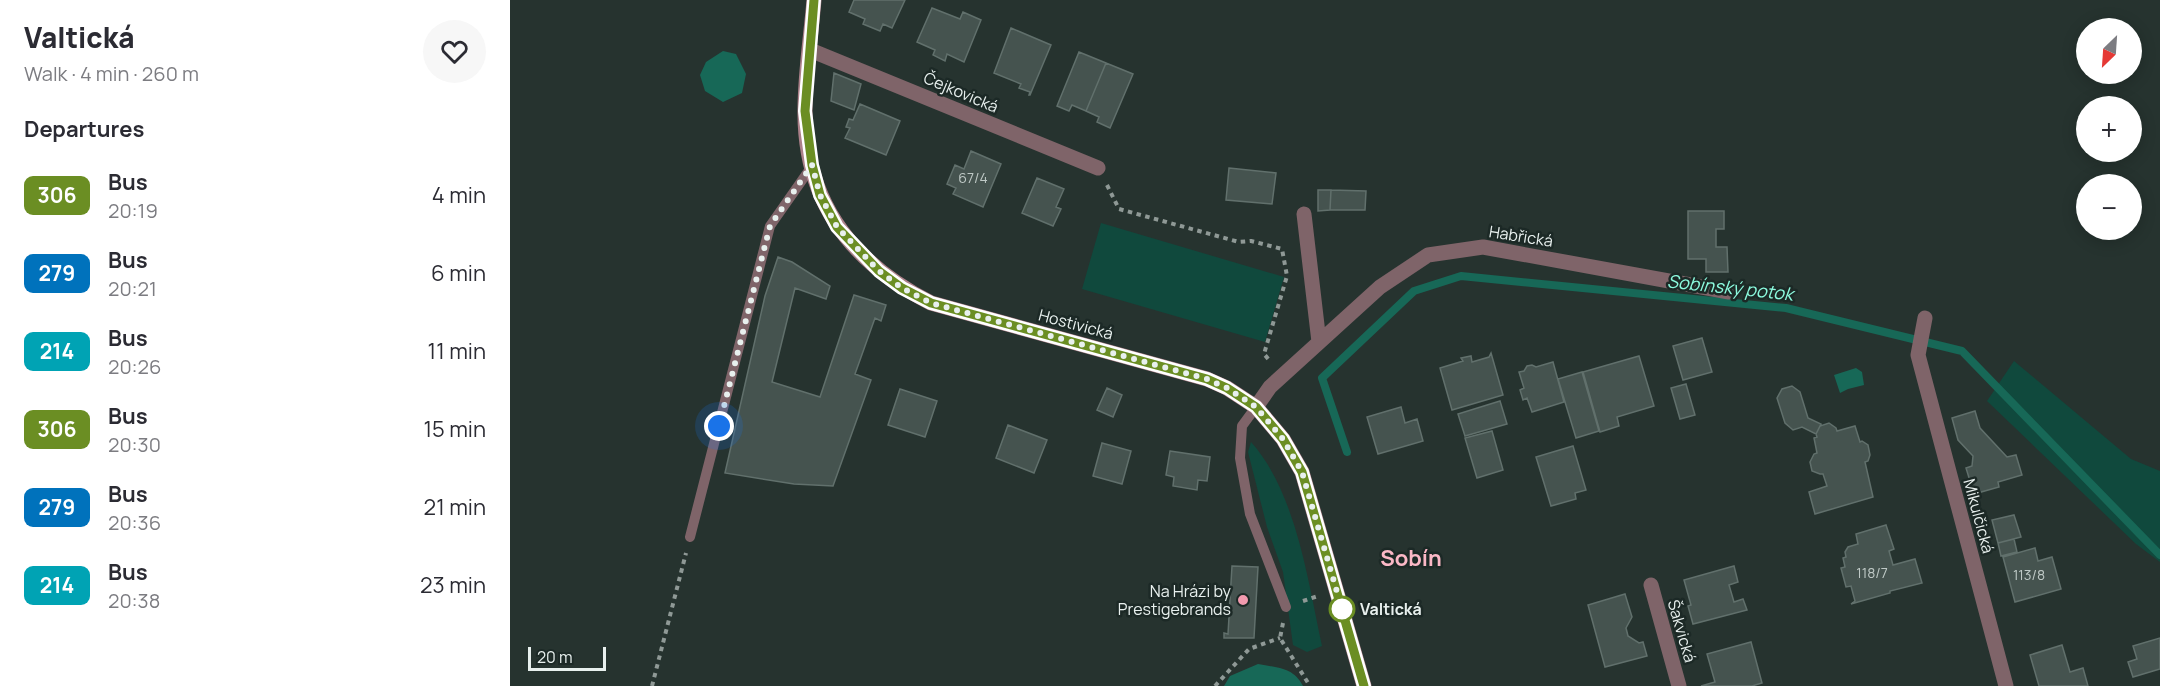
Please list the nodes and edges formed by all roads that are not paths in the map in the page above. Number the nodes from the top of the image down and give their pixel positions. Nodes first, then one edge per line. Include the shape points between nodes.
1 (814, 0) edge
2 (810, 50) junction
3 (812, 165) junction
4 (1098, 168) road end
5 (1304, 214) dead end
6 (1729, 292) dead end
7 (1925, 318) dead end
8 (1319, 342) junction
9 (1256, 407) junction
10 (690, 537) road end
11 (1650, 585) dead end
12 (1286, 607) road end
13 (1364, 686) edge
14 (1679, 686) edge
15 (2006, 686) edge

1 - 2 street, Hostivická
2 - 3 street, Hostivická via 805,111
2 - 4 street, Čejkovická
3 - 9 street, Hostivická via 820,195 837,227 879,271 902,288 931,303 1207,379
3 - 10 lane via 770,226
5 - 8 street
6 - 8 street, Habřická via 1483,247 1428,255 1380,286
7 - 15 street, Mikulčická via 1918,356
8 - 9 street, Habřická via 1270,387
9 - 12 lane via 1242,426 1240,458 1250,514
9 - 13 street, Hostivická via 1283,439 1302,472
11 - 14 street, Šakvická

